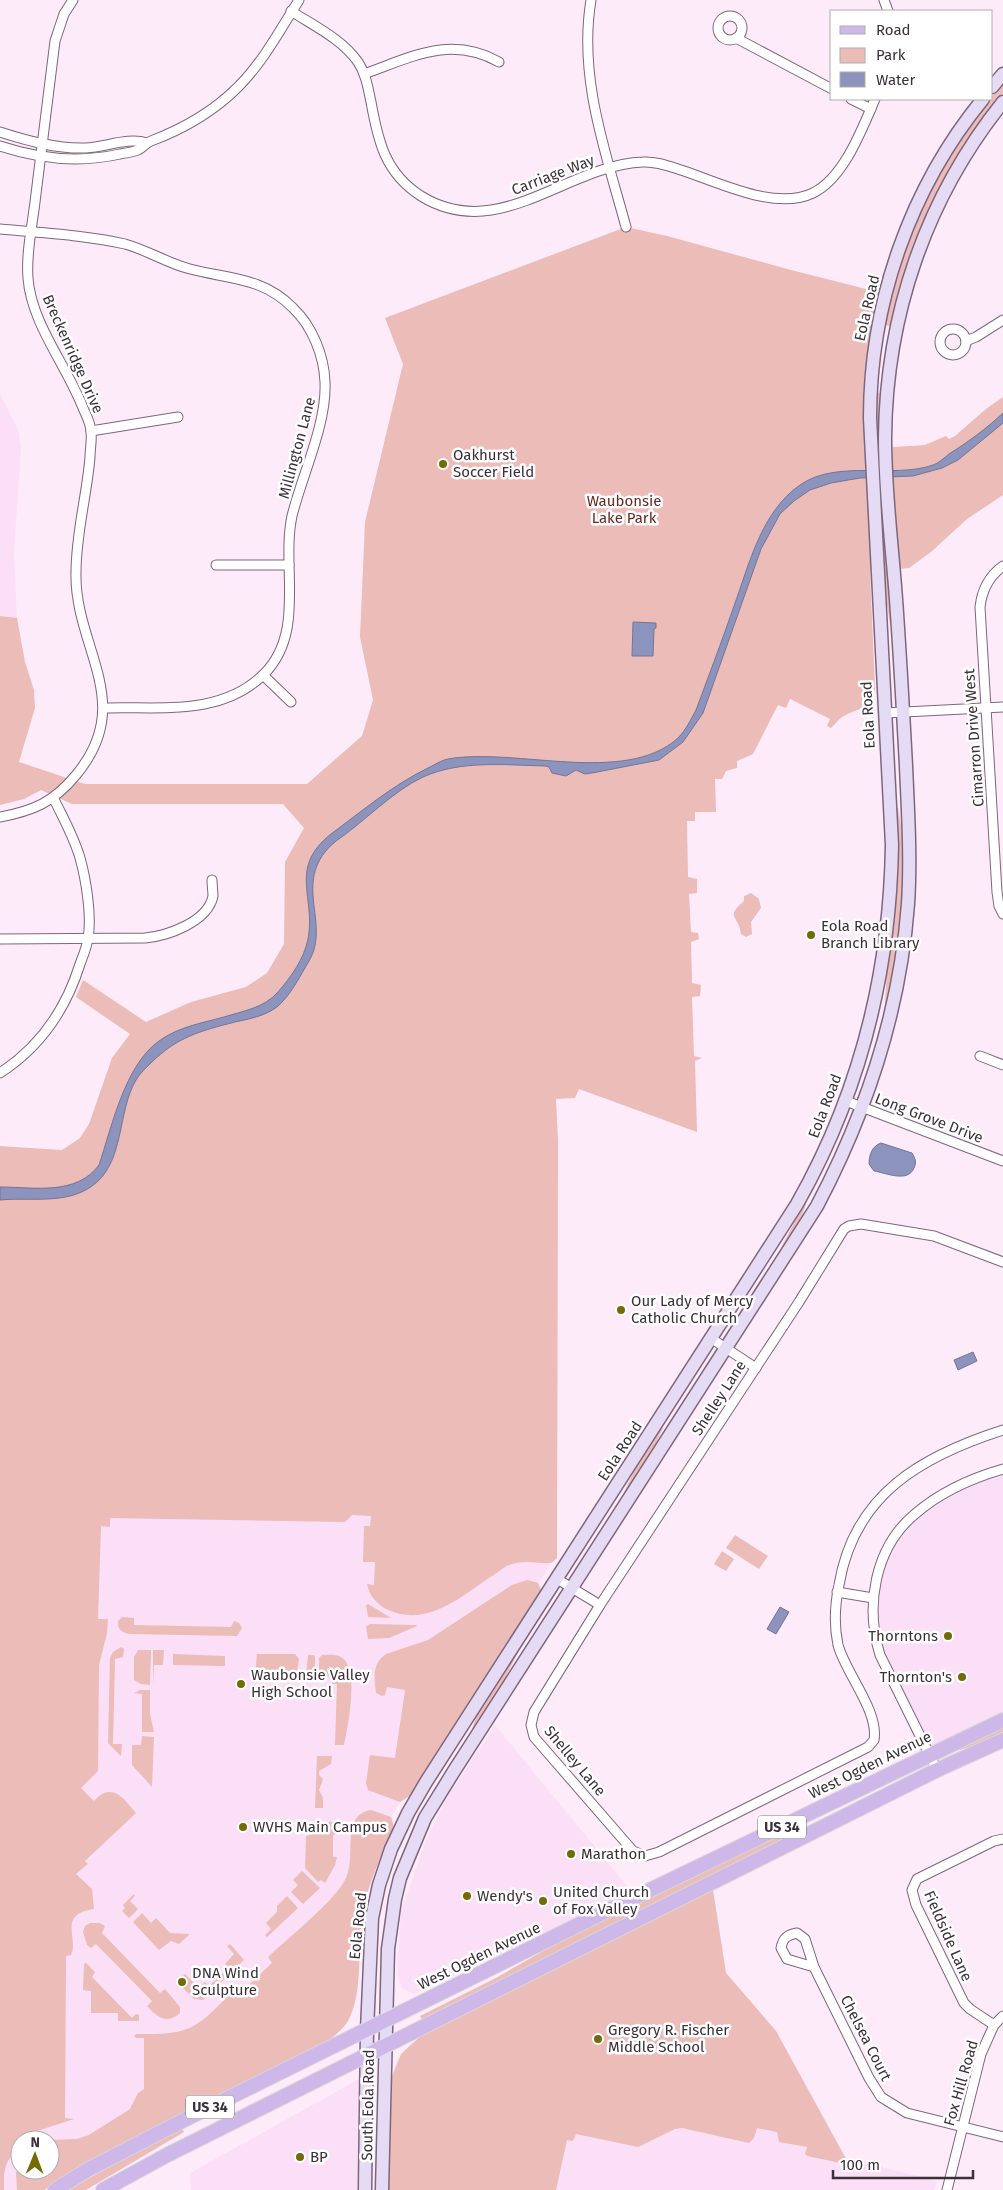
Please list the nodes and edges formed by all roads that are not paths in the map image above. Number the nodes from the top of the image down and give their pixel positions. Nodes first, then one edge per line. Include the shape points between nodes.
1 (73, 0) edge
2 (299, 0) edge
3 (591, 0) edge
4 (291, 11) junction
5 (736, 38) dead end
6 (499, 62) dead end
7 (364, 74) junction
8 (1003, 74) edge
9 (993, 87) edge
10 (830, 88) edge
11 (853, 100) edge
12 (875, 100) edge
13 (982, 100) edge
14 (1003, 102) edge
15 (871, 109) junction
16 (0, 132) edge
17 (147, 143) junction
18 (42, 144) junction
19 (0, 146) edge
20 (40, 156) junction
21 (610, 167) junction
22 (626, 227) dead end
23 (0, 229) edge
24 (31, 232) junction
25 (1003, 320) edge
26 (966, 341) dead end
27 (178, 417) dead end
28 (92, 431) junction
29 (216, 565) dead end
30 (289, 565) junction
31 (1003, 566) edge
32 (263, 675) junction
33 (291, 702) dead end
34 (1003, 707) edge
35 (104, 708) junction
36 (986, 708) junction
37 (903, 712) junction
38 (884, 713) junction
39 (54, 799) junction
40 (0, 818) edge
41 (212, 880) dead end
42 (1003, 914) edge
43 (88, 938) junction
44 (0, 939) edge
45 (980, 1056) dead end
46 (1003, 1065) edge
47 (0, 1073) edge
48 (846, 1101) junction
49 (863, 1108) junction
50 (1003, 1161) edge
51 (1003, 1262) edge
52 (712, 1339) junction
53 (727, 1348) junction
54 (756, 1368) junction
55 (1003, 1430) edge
56 (1003, 1469) edge
57 (557, 1579) junction
58 (572, 1588) junction
59 (837, 1592) junction
60 (873, 1598) junction
61 (600, 1605) junction
62 (1003, 1720) edge
63 (1003, 1740) edge
64 (929, 1754) junction
65 (937, 1770) junction
66 (1003, 1839) edge
67 (814, 1967) dead end
68 (1003, 2016) edge
69 (385, 2020) junction
70 (994, 2025) junction
71 (367, 2030) junction
72 (385, 2046) junction
73 (367, 2056) junction
74 (962, 2127) junction
75 (1003, 2137) edge
76 (55, 2190) edge
77 (103, 2190) edge
78 (365, 2190) edge
79 (382, 2190) edge
80 (947, 2190) edge

1 - 18 street, Breckenridge Drive via 56,35
2 - 4 street
3 - 21 street via 588,70 595,113
4 - 7 street, Carriage Way via 340,43
4 - 17 street via 262,57 237,88 190,123
5 - 10 street
6 - 7 street via 464,48 437,50
7 - 21 street, Carriage Way via 380,145 388,162 401,180 441,206 463,211 498,210
8 - 9 main road
11 - 15 street
12 - 15 street, Carriage Way
13 - 38 main road, Eola Road via 937,165 914,211 892,272 876,337 870,379 870,418
14 - 37 main road via 945,188 926,228 913,265 893,347 886,403 886,457
15 - 21 street, Carriage Way via 841,167 828,183 813,193 794,198 766,198 657,163 635,162
16 - 18 street
17 - 18 street via 138,140 83,148
17 - 20 street via 138,150 103,158
18 - 20 street, Breckenridge Drive
19 - 20 street
20 - 24 street, Breckenridge Drive
21 - 22 street
23 - 24 street, Millington Lane
24 - 28 street, Breckenridge Drive via 28,279 34,305 75,388
24 - 30 street, Millington Lane via 126,245 188,268 252,282 294,308 308,326 320,350 325,393 292,516
25 - 26 street
27 - 28 street
28 - 35 street, Breckenridge Drive via 76,586 99,674
29 - 30 street
30 - 32 street, Millington Lane via 286,633 275,660
31 - 36 street, Cimarron Drive West via 995,572 981,600
32 - 33 street
32 - 35 street, Millington Lane via 233,697 213,704
34 - 36 street
35 - 39 street, Breckenridge Drive via 90,756
36 - 37 street
36 - 42 street, Cimarron Drive West via 997,892
37 - 38 street
37 - 49 main road via 910,835 908,905 895,997
38 - 48 main road, Eola Road via 892,845 889,912 875,1002
39 - 40 street, Breckenridge Drive
39 - 43 street via 76,845 83,871
41 - 43 street via 213,896 208,907 195,920 176,931 153,937
43 - 44 street
43 - 47 street via 70,992 52,1022 29,1050
45 - 46 street
48 - 49 street, Long Grove Drive
48 - 52 main road, Eola Road via 806,1189
49 - 50 street, Long Grove Drive
49 - 53 main road via 817,1206
51 - 54 street, Shelley Lane via 934,1236 866,1224 849,1226 840,1235
52 - 53 street
52 - 57 main road, Eola Road
53 - 54 street
53 - 58 main road
54 - 61 street, Shelley Lane
55 - 59 street, Shelley Lane via 915,1468 883,1495 849,1543
56 - 60 street via 953,1490 913,1515 885,1555
57 - 58 street
57 - 71 main road, Eola Road via 423,1786 394,1842 378,1885 372,1918
58 - 61 street
58 - 69 main road via 439,1794 412,1846 400,1878 388,1941
59 - 60 street
59 - 61 street, Shelley Lane via 838,1645 870,1715 874,1740 860,1752 645,1856 633,1851 532,1731 534,1712
60 - 64 street via 874,1628 880,1654
62 - 64 main road, West Ogden Avenue / US 34
63 - 65 main road, US 34
64 - 65 street
64 - 69 main road, West Ogden Avenue / US 34
65 - 72 main road, US 34
66 - 70 street, Fieldside Lane via 917,1879 912,1890 916,1905 964,2003
67 - 74 street, Chelsea Court via 881,2097 907,2113
68 - 70 street, Fox Hill Road
69 - 71 main road, West Ogden Avenue / US 34
69 - 72 main road, South Eola Road
70 - 74 street, Fox Hill Road via 980,2054
71 - 73 main road, South Eola Road
71 - 76 main road, West Ogden Avenue / US 34 via 172,2126
72 - 73 main road, US 34
72 - 79 main road, South Eola Road
73 - 77 main road, US 34
73 - 78 main road, South Eola Road
74 - 75 street, Chelsea Court
74 - 80 street, Fox Hill Road

